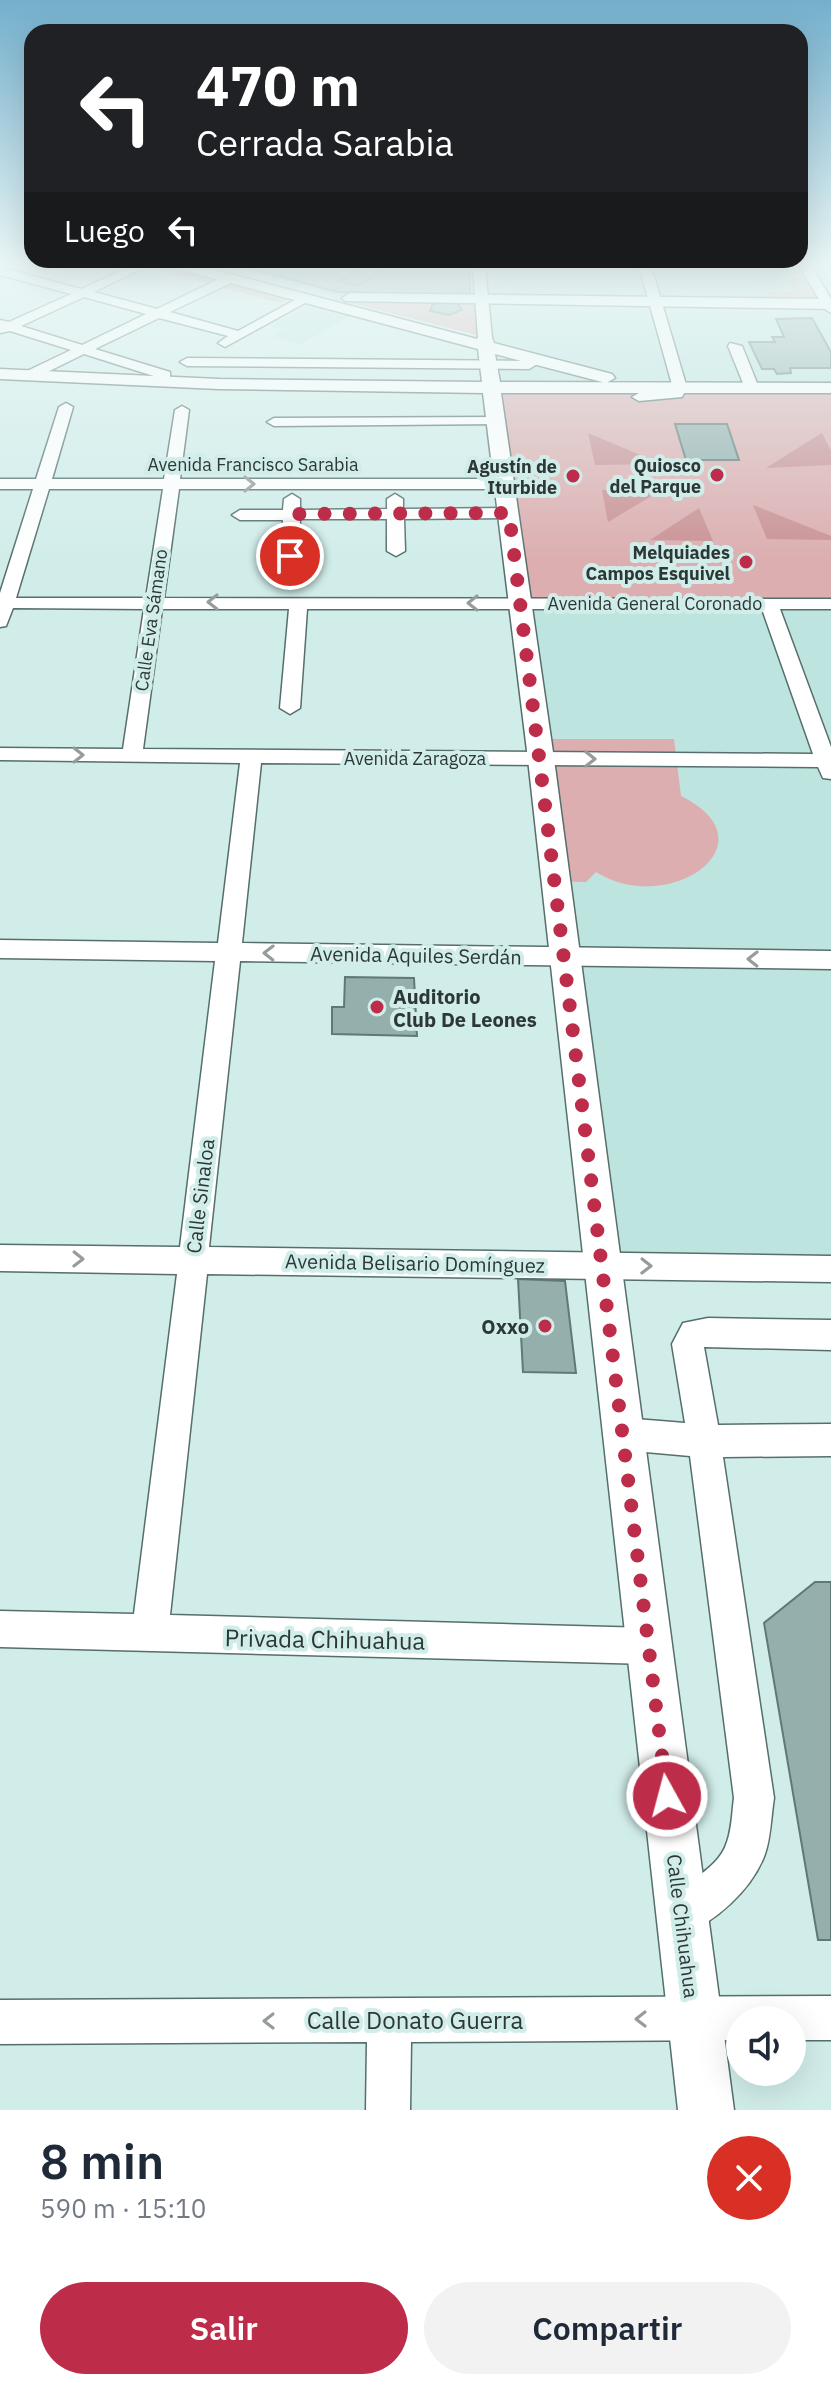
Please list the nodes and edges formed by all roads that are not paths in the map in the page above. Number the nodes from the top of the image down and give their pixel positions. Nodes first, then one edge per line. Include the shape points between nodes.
1 (51, 364) edge
2 (125, 364) edge
3 (183, 364) edge
4 (488, 364) edge
5 (547, 364) edge
6 (551, 364) edge
7 (671, 364) edge
8 (742, 364) edge
9 (0, 374) edge
10 (28, 376) junction
11 (162, 378) junction
12 (491, 388) junction
13 (752, 388) junction
14 (831, 388) edge
15 (678, 391) junction
16 (642, 393) junction
17 (831, 398) edge
18 (66, 407) dead end
19 (182, 410) dead end
20 (496, 421) junction
21 (274, 422) dead end
22 (0, 484) edge
23 (42, 484) junction
24 (171, 484) junction
25 (505, 484) junction
26 (292, 491) dead end
27 (395, 493) dead end
28 (509, 513) junction
29 (291, 514) junction
30 (395, 514) junction
31 (240, 515) dead end
32 (396, 551) dead end
33 (290, 556) dead end
34 (299, 602) junction
35 (3, 603) edge
36 (154, 603) junction
37 (519, 603) junction
38 (769, 603) junction
39 (831, 604) edge
40 (0, 622) edge
41 (290, 708) dead end
42 (0, 754) edge
43 (132, 755) junction
44 (251, 758) junction
45 (541, 759) junction
46 (829, 766) edge
47 (0, 949) edge
48 (228, 952) junction
49 (565, 957) junction
50 (831, 960) edge
51 (0, 1258) edge
52 (193, 1261) junction
53 (603, 1266) junction
54 (831, 1269) edge
55 (831, 1335) edge
56 (623, 1434) junction
57 (831, 1440) edge
58 (704, 1441) junction
59 (0, 1629) edge
60 (150, 1635) junction
61 (649, 1646) junction
62 (681, 1915) junction
63 (831, 2018) edge
64 (695, 2019) junction
65 (389, 2020) junction
66 (0, 2022) edge
67 (388, 2110) edge
68 (706, 2110) edge

1 - 10 street
2 - 11 street
3 - 11 street
4 - 12 main road, Calle Chihuahua
5 - 15 main road
6 - 16 main road
7 - 15 street
8 - 13 street
9 - 10 main road
10 - 11 main road
11 - 12 main road
12 - 16 main road
12 - 20 main road, Calle Chihuahua
13 - 14 main road
13 - 15 main road
15 - 16 main road
15 - 17 main road
18 - 23 street
19 - 24 street, Calle Eva Sámano
20 - 21 street
20 - 25 main road, Calle Chihuahua
22 - 23 street, Avenida Francisco Sarabia
23 - 24 street, Avenida Francisco Sarabia
23 - 35 street
24 -> 25 street, Avenida Francisco Sarabia
24 - 36 street, Calle Eva Sámano
25 - 28 main road, Calle Chihuahua
26 - 29 street
27 - 30 street
28 - 30 street
28 - 37 main road, Calle Chihuahua
29 - 30 street
29 - 31 street
29 - 33 street
30 - 32 street
34 -> 36 street, Avenida General Coronado
37 -> 34 street, Avenida General Coronado
34 - 41 street
35 - 36 street, Avenida General Coronado
35 - 40 street
36 - 43 street, Calle Eva Sámano
37 - 38 street, Avenida General Coronado
37 - 45 main road, Calle Chihuahua
38 - 39 street, Avenida General Coronado
38 - 46 street
42 -> 43 street, Avenida Zaragoza
43 - 44 street, Avenida Zaragoza
44 - 45 street, Avenida Zaragoza
44 - 48 street, Calle Sinaloa
45 -> 46 street, Avenida Zaragoza
45 - 49 main road, Calle Chihuahua
47 - 48 street, Avenida Aquiles Serdán
49 -> 48 street, Avenida Aquiles Serdán
48 - 52 street, Calle Sinaloa
50 -> 49 street, Avenida Aquiles Serdán
49 - 53 main road, Calle Chihuahua
51 -> 52 street, Avenida Belisario Domínguez
52 - 53 street, Avenida Belisario Domínguez
52 - 60 street, Calle Sinaloa
53 -> 54 street, Avenida Belisario Domínguez
53 - 56 main road, Calle Chihuahua
55 - 58 street via 694,1333 688,1344
56 - 58 street
56 - 61 main road, Calle Chihuahua
57 - 58 street
58 - 62 street via 754,1798 746,1851 728,1878
59 - 60 street, Privada Chihuahua
60 - 61 street, Privada Chihuahua
61 - 62 main road, Calle Chihuahua
62 - 64 main road, Calle Chihuahua
63 - 64 street, Calle Donato Guerra
64 -> 65 street, Calle Donato Guerra
64 - 68 main road, Calle Chihuahua
65 -> 66 street, Calle Donato Guerra
65 - 67 street

